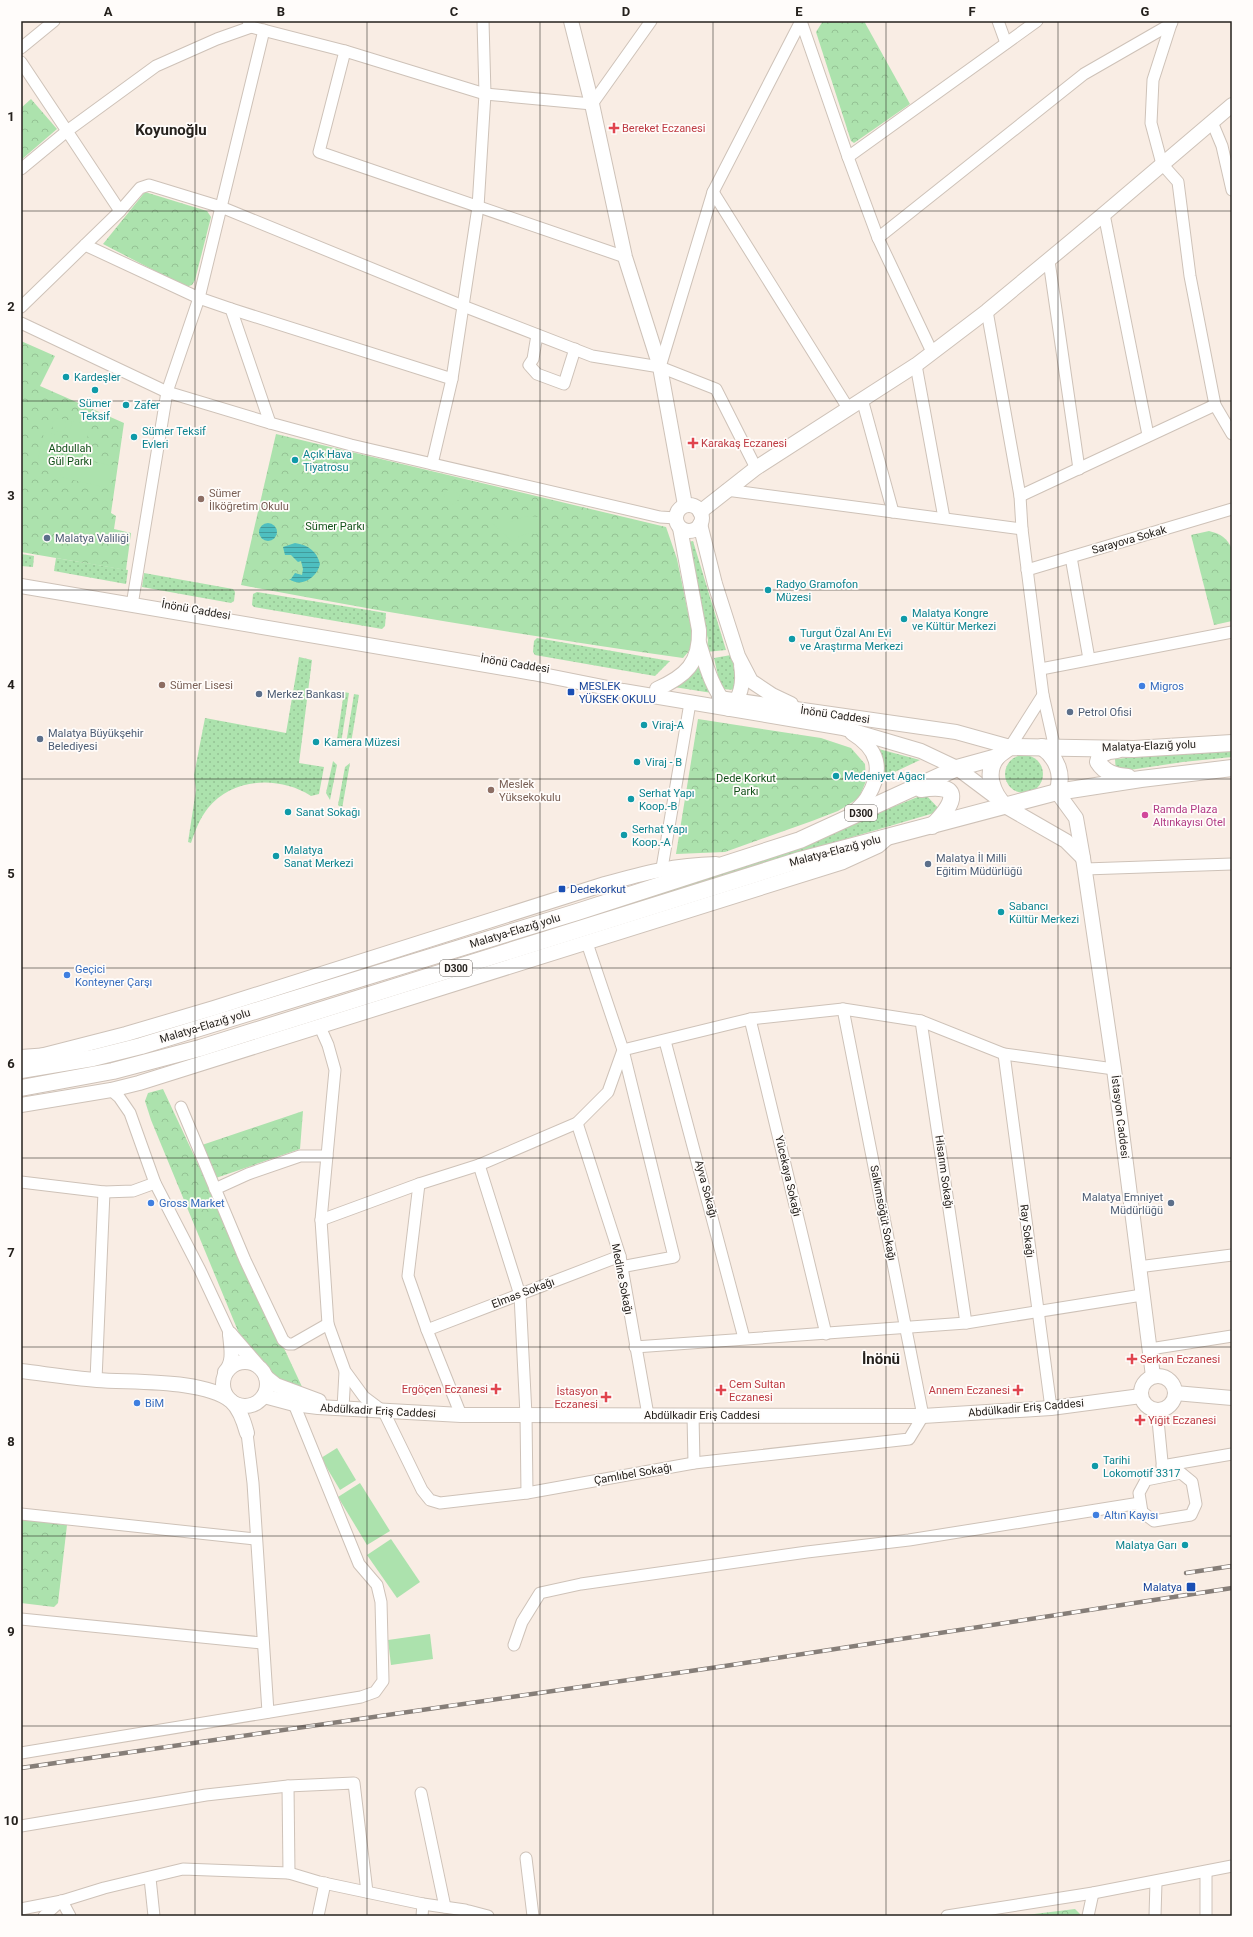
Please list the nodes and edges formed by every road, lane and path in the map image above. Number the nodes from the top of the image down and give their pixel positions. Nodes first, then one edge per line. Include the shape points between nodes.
1 (54, 21) edge
2 (483, 21) edge
3 (571, 21) edge
4 (651, 21) edge
5 (801, 21) edge
6 (998, 21) edge
7 (1037, 21) edge
8 (1171, 23) edge
9 (250, 24) edge
10 (264, 30) junction
11 (1006, 43) junction
12 (21, 48) edge
13 (345, 51) junction
14 (21, 62) edge
15 (485, 94) junction
16 (592, 104) junction
17 (1232, 105) edge
18 (1212, 122) junction
19 (67, 132) junction
20 (848, 157) junction
21 (1162, 164) junction
22 (21, 169) edge
23 (1232, 190) edge
24 (714, 192) junction
25 (221, 207) junction
26 (478, 207) junction
27 (120, 211) junction
28 (1104, 214) junction
29 (878, 238) junction
30 (85, 245) junction
31 (625, 257) junction
32 (1049, 261) junction
33 (199, 298) junction
34 (463, 306) junction
35 (21, 307) edge
36 (231, 309) junction
37 (987, 311) junction
38 (21, 323) edge
39 (537, 335) junction
40 (575, 349) junction
41 (932, 352) junction
42 (916, 365) junction
43 (660, 367) junction
44 (452, 379) junction
45 (167, 392) junction
46 (862, 399) junction
47 (1215, 404) junction
48 (848, 408) junction
49 (270, 423) junction
50 (1232, 434) edge
51 (1148, 435) junction
52 (432, 464) junction
53 (756, 468) junction
54 (1079, 469) junction
55 (726, 490) junction
56 (1020, 496) junction
57 (685, 505) junction
58 (1232, 510) edge
59 (893, 512) junction
60 (700, 518) junction
61 (944, 518) junction
62 (678, 523) junction
63 (1022, 529) junction
64 (1071, 557) junction
65 (1027, 570) junction
66 (21, 580) edge
67 (21, 586) edge
68 (132, 602) junction
69 (1232, 632) edge
70 (699, 643) junction
71 (739, 657) junction
72 (1089, 659) junction
73 (1040, 669) junction
74 (657, 689) junction
75 (1043, 695) junction
76 (728, 702) junction
77 (690, 703) junction
78 (806, 711) junction
79 (843, 728) junction
80 (1232, 743) edge
81 (1010, 747) junction
82 (1134, 749) junction
83 (1052, 753) junction
84 (997, 757) junction
85 (958, 768) junction
86 (1232, 768) edge
87 (1141, 778) junction
88 (905, 792) junction
89 (1057, 792) junction
90 (1001, 802) junction
91 (847, 820) junction
92 (932, 826) junction
93 (888, 837) junction
94 (724, 864) junction
95 (1084, 864) junction
96 (1232, 864) edge
97 (662, 868) junction
98 (587, 943) junction
99 (843, 1009) junction
100 (750, 1019) junction
101 (921, 1021) junction
102 (320, 1027) junction
103 (666, 1041) junction
104 (141, 1046) junction
105 (623, 1050) junction
106 (1004, 1054) junction
107 (40, 1056) junction
108 (21, 1057) edge
109 (1114, 1069) junction
110 (21, 1070) edge
111 (21, 1088) edge
112 (111, 1090) junction
113 (21, 1105) edge
114 (181, 1107) dead end
115 (577, 1123) junction
116 (327, 1156) junction
117 (479, 1165) junction
118 (21, 1182) edge
119 (155, 1183) junction
120 (419, 1184) junction
121 (215, 1189) junction
122 (104, 1192) junction
123 (321, 1220) junction
124 (1232, 1255) edge
125 (620, 1256) junction
126 (621, 1267) junction
127 (1138, 1267) junction
128 (520, 1295) junction
129 (1142, 1295) junction
130 (1037, 1312) junction
131 (966, 1323) junction
132 (328, 1324) junction
133 (904, 1326) junction
134 (427, 1330) junction
135 (230, 1334) junction
136 (826, 1334) junction
137 (1232, 1336) edge
138 (744, 1338) junction
139 (635, 1347) junction
140 (1150, 1349) junction
141 (257, 1365) junction
142 (229, 1368) junction
143 (21, 1371) edge
144 (345, 1371) junction
145 (1153, 1376) junction
146 (266, 1377) junction
147 (96, 1380) junction
148 (199, 1387) junction
149 (1175, 1392) junction
150 (1141, 1396) junction
151 (261, 1398) junction
152 (1232, 1398) edge
153 (231, 1402) junction
154 (294, 1404) junction
155 (343, 1408) junction
156 (1050, 1408) junction
157 (1157, 1410) junction
158 (384, 1412) junction
159 (526, 1414) junction
160 (461, 1415) junction
161 (648, 1415) junction
162 (694, 1415) junction
163 (923, 1416) junction
164 (247, 1433) junction
165 (1232, 1454) edge
166 (694, 1463) junction
167 (1163, 1471) junction
168 (527, 1493) junction
169 (1140, 1503) junction
170 (21, 1514) edge
171 (255, 1539) junction
172 (21, 1620) edge
173 (262, 1643) junction
174 (514, 1645) dead end
175 (268, 1712) junction
176 (21, 1753) edge
177 (288, 1786) junction
178 (421, 1793) dead end
179 (21, 1826) edge
180 (526, 1858) dead end
181 (1232, 1866) edge
182 (1206, 1872) junction
183 (289, 1873) junction
184 (150, 1878) junction
185 (1156, 1882) junction
186 (325, 1883) junction
187 (367, 1892) junction
188 (1093, 1894) junction
189 (62, 1901) junction
190 (423, 1904) junction
191 (445, 1907) junction
192 (21, 1909) edge
193 (465, 1910) junction
194 (44, 1916) edge
195 (70, 1916) edge
196 (154, 1916) edge
197 (318, 1916) edge
198 (422, 1916) edge
199 (475, 1916) edge
200 (488, 1916) edge
201 (533, 1916) edge
202 (947, 1916) edge
203 (1088, 1916) edge
204 (1155, 1916) edge
205 (1206, 1916) edge

1 - 12 street
2 - 15 street
3 - 16 main road
4 - 16 street
5 - 20 street
5 - 24 street
6 - 11 street
7 - 11 street
8 - 21 street via 1153,80 1151,123
8 - 29 street via 1084,74
9 - 10 street
9 - 19 street via 156,66
10 - 13 street
10 - 25 street
11 - 20 street
13 - 15 street
13 - 26 street via 319,152
14 - 19 street
15 - 16 street
15 - 26 street
16 - 31 main road
17 - 18 main road
18 - 21 main road
18 - 23 street via 1222,146
19 - 22 street
19 - 27 street
20 - 29 street
21 - 28 main road
21 - 47 street via 1178,182 1190,276
24 - 43 street
24 - 48 street
25 - 27 street via 149,185 140,188
25 - 33 street
25 - 34 street
26 - 31 street
26 - 34 street
27 - 30 street
28 - 32 main road
28 - 51 street
29 - 41 street
30 - 33 street
30 - 35 street
31 - 43 main road
32 - 37 main road
32 - 54 street
33 - 36 street
33 - 45 street
34 - 39 street
34 - 44 street
36 - 44 street
36 - 49 street
37 - 41 main road
37 - 56 street
38 - 45 street
39 - 40 street
39 - 40 street via 533,359 529,364 537,374 564,384
40 - 43 street via 592,356
41 - 42 main road
42 - 46 main road
42 - 61 street
43 - 53 street via 716,389
43 - 57 main road
44 - 52 street
45 - 49 street
45 - 68 street
46 - 48 main road
46 - 59 street
47 - 50 street
47 - 51 street
48 - 53 main road
49 - 52 street
51 - 54 street
52 - 62 street
53 - 55 main road
54 - 56 street
55 - 59 street
55 - 60 main road
56 - 63 street
57 - 60 main road via 691,505
57 - 62 main road via 680,508
58 - 64 street, Sarayova Sokak
59 - 61 street
60 - 62 main road via 696,528 691,530
60 - 71 main road via 715,584
61 - 63 street
62 - 70 main road via 699,630
63 - 65 street
64 - 65 street, Sarayova Sokak
64 - 72 street
65 - 73 street
66 - 68 main road, İnönü Caddesi
67 - 68 main road, İnönü Caddesi
68 - 74 main road, İnönü Caddesi
68 - 77 main road, İnönü Caddesi
69 - 72 street
70 - 74 main road via 693,664 686,672
70 - 76 main road via 709,678
71 - 76 main road via 743,678 741,690
71 - 78 main road via 752,681 772,695
72 - 73 street
73 - 75 street
74 - 76 main road, İnönü Caddesi
75 - 81 street
75 - 83 street
76 - 77 main road, İnönü Caddesi
76 - 78 main road, İnönü Caddesi
76 - 79 main road
77 - 97 street
78 - 81 main road, İnönü Caddesi via 956,732
79 - 85 main road via 922,751
79 - 91 main road via 864,740 876,756 876,776 868,797
80 - 82 highway, Malatya-Elazığ yolu
81 - 83 highway
81 - 84 highway
82 - 83 highway, Malatya-Elazığ yolu
82 - 87 highway via 1109,751 1100,755 1098,762 1102,768 1115,776
83 - 89 highway via 1060,785
84 - 85 highway, Malatya-Elazığ yolu / D300
84 - 90 highway via 991,775 992,787
85 - 88 highway, Malatya-Elazığ yolu / D300
85 - 90 main road
86 - 87 highway
87 - 89 highway
88 - 91 highway, Malatya-Elazığ yolu / D300
88 - 92 highway via 936,787 951,794 949,807
89 - 90 highway
89 - 95 main road, İstasyon Caddesi via 1076,818
90 - 92 highway, Malatya-Elazığ yolu / D300
90 - 95 main road via 1066,841
91 - 94 highway, Malatya-Elazığ yolu / D300 via 800,840
92 - 93 highway, Malatya-Elazığ yolu / D300
93 - 98 main road via 878,846 843,862
93 - 111 highway, Malatya-Elazığ yolu / D300 via 785,865 200,1048 113,1071
94 - 97 main road via 692,864
94 - 104 highway, Malatya-Elazığ yolu / D300 via 577,912
95 - 96 street
95 - 109 main road, İstasyon Caddesi
97 - 107 main road via 214,1008
98 - 102 main road
98 - 105 street
99 - 100 street
99 - 101 street
99 - 133 street, Salkımsöğüt Sokağı
100 - 103 street
100 - 136 street, Yücekaya Sokağı
101 - 106 street
101 - 131 street, Hisarım Sokağı
102 - 112 main road
102 - 116 street via 335,1070
103 - 105 street
103 - 138 street, Ayva Sokağı
104 - 107 main road
104 - 110 highway, Malatya-Elazığ yolu / D300 via 93,1058
105 - 115 street via 608,1092
105 - 126 street via 674,1257
106 - 109 street
106 - 130 street, Ray Sokağı
107 - 108 main road
109 - 127 main road, İstasyon Caddesi
112 - 113 main road
112 - 119 street via 130,1113
114 - 121 street
115 - 117 street
115 - 125 street, Medine Sokağı
116 - 121 street via 300,1156 248,1174
116 - 123 street
117 - 120 street
117 - 128 street
118 - 122 street
119 - 122 street via 133,1191
119 - 135 street
120 - 123 street
120 - 134 street via 408,1276
121 - 132 street via 245,1260 284,1340 288,1344 293,1344
122 - 147 street
123 - 132 street
124 - 127 street
125 - 126 street, Medine Sokağı
125 - 128 street, Elmas Sokağı
126 - 139 street, Medine Sokağı
127 - 129 main road, İstasyon Caddesi
128 - 134 street, Elmas Sokağı
128 - 159 street
129 - 130 street
129 - 140 main road, İstasyon Caddesi
130 - 131 street
130 - 156 street, Ray Sokağı
131 - 133 street
132 - 144 street
133 - 136 street
133 - 163 street, Salkımsöğüt Sokağı
134 - 160 street
135 - 141 main road
135 - 142 main road via 232,1357
136 - 138 street
137 - 140 street
138 - 139 street
139 - 161 street, Medine Sokağı
140 - 145 main road, İstasyon Caddesi
141 - 142 main road via 242,1362
141 - 146 main road
142 - 148 main road via 220,1377
142 - 153 main road via 223,1382 226,1396
143 - 147 main road
144 - 155 street
144 - 158 street via 364,1397
145 - 149 main road via 1168,1378
145 - 150 main road via 1143,1384
146 - 151 main road via 268,1384
146 - 155 main road via 289,1391
147 - 148 main road
148 - 153 main road
149 - 152 main road
149 - 157 main road via 1168,1407
150 - 156 main road, Abdülkadir Eriş Caddesi
150 - 157 main road via 1147,1406
151 - 153 main road via 245,1406
151 - 154 main road, Abdülkadir Eriş Caddesi
151 - 164 main road via 251,1410
153 - 164 main road via 242,1416
154 - 155 main road, Abdülkadir Eriş Caddesi
154 - 175 street via 359,1564 376,1585 381,1602 383,1681 375,1692 361,1697
155 - 158 main road, Abdülkadir Eriş Caddesi
156 - 163 main road, Abdülkadir Eriş Caddesi
157 - 167 street
158 - 160 main road, Abdülkadir Eriş Caddesi
158 - 168 street, Çamlıbel Sokağı via 422,1490 430,1500 440,1503
159 - 160 main road, Abdülkadir Eriş Caddesi
159 - 161 main road, Abdülkadir Eriş Caddesi
159 - 168 street
161 - 162 main road, Abdülkadir Eriş Caddesi
162 - 163 main road, Abdülkadir Eriş Caddesi
162 - 166 street
163 - 166 street, Çamlıbel Sokağı via 909,1439
164 - 171 street via 253,1484
165 - 167 street
166 - 168 street, Çamlıbel Sokağı
167 - 169 street via 1146,1480 1139,1493
167 - 169 street via 1181,1473 1192,1482 1196,1504 1191,1515 1154,1521 1142,1512
169 - 174 street via 909,1540 581,1584 540,1593 522,1622
170 - 171 street
171 - 173 street
172 - 173 street
173 - 175 street
175 - 176 street
177 - 179 street via 206,1795
177 - 183 street
177 - 187 street via 354,1783
178 - 191 street
180 - 201 street
181 - 182 street
182 - 185 street
182 - 205 street
183 - 184 street via 183,1869
183 - 186 street
184 - 189 street
184 - 196 street
185 - 188 street
185 - 204 street
186 - 187 street
186 - 197 street
187 - 190 street
188 - 202 street
188 - 203 street
189 - 192 street
189 - 194 street
189 - 195 street
190 - 191 street
190 - 198 street
191 - 193 street
193 - 199 street
193 - 200 street

